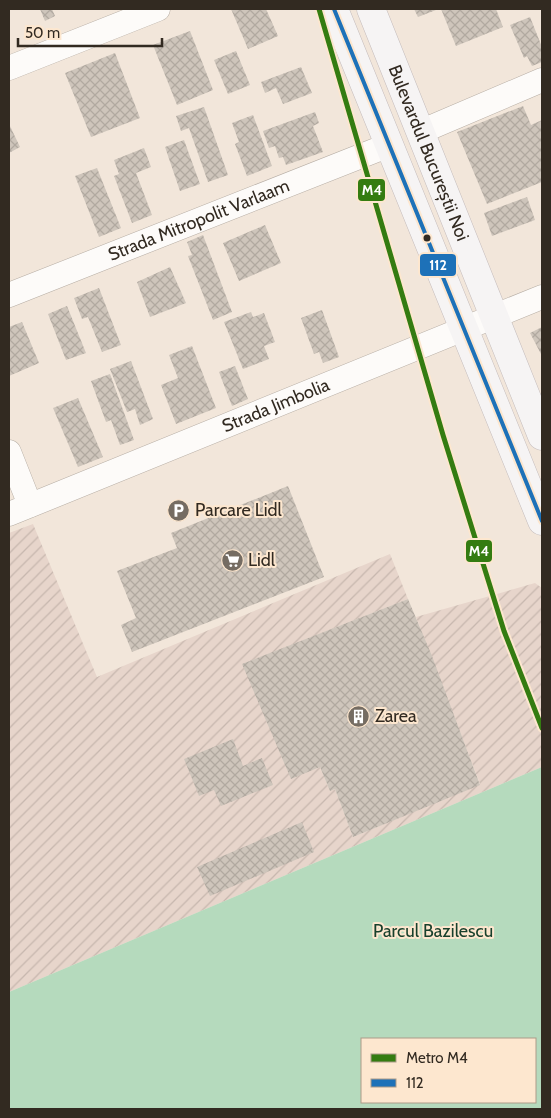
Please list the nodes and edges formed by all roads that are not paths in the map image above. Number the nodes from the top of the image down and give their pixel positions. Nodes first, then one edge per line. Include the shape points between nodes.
1 (158, 9) edge
2 (334, 9) edge
3 (371, 9) edge
4 (9, 68) edge
5 (542, 80) edge
6 (420, 132) junction
7 (389, 145) junction
8 (9, 295) edge
9 (542, 297) edge
10 (494, 316) junction
11 (464, 329) junction
12 (542, 436) edge
13 (9, 452) edge
14 (19, 510) edge
15 (542, 521) edge

1 - 4 street
2 - 7 main road, Bulevardul Bucureștii Noi
3 - 6 main road, Bulevardul Bucureștii Noi
5 - 6 street
6 - 10 main road, Bulevardul Bucureștii Noi
7 - 8 street, Strada Mitropolit Varlaam
7 - 11 main road, Bulevardul Bucureștii Noi
9 - 10 street, Strada Jimbolia
10 - 11 street, Strada Jimbolia
10 - 12 main road, Bulevardul Bucureștii Noi
11 - 14 street, Strada Jimbolia
11 - 15 main road, Bulevardul Bucureștii Noi
13 - 14 street

